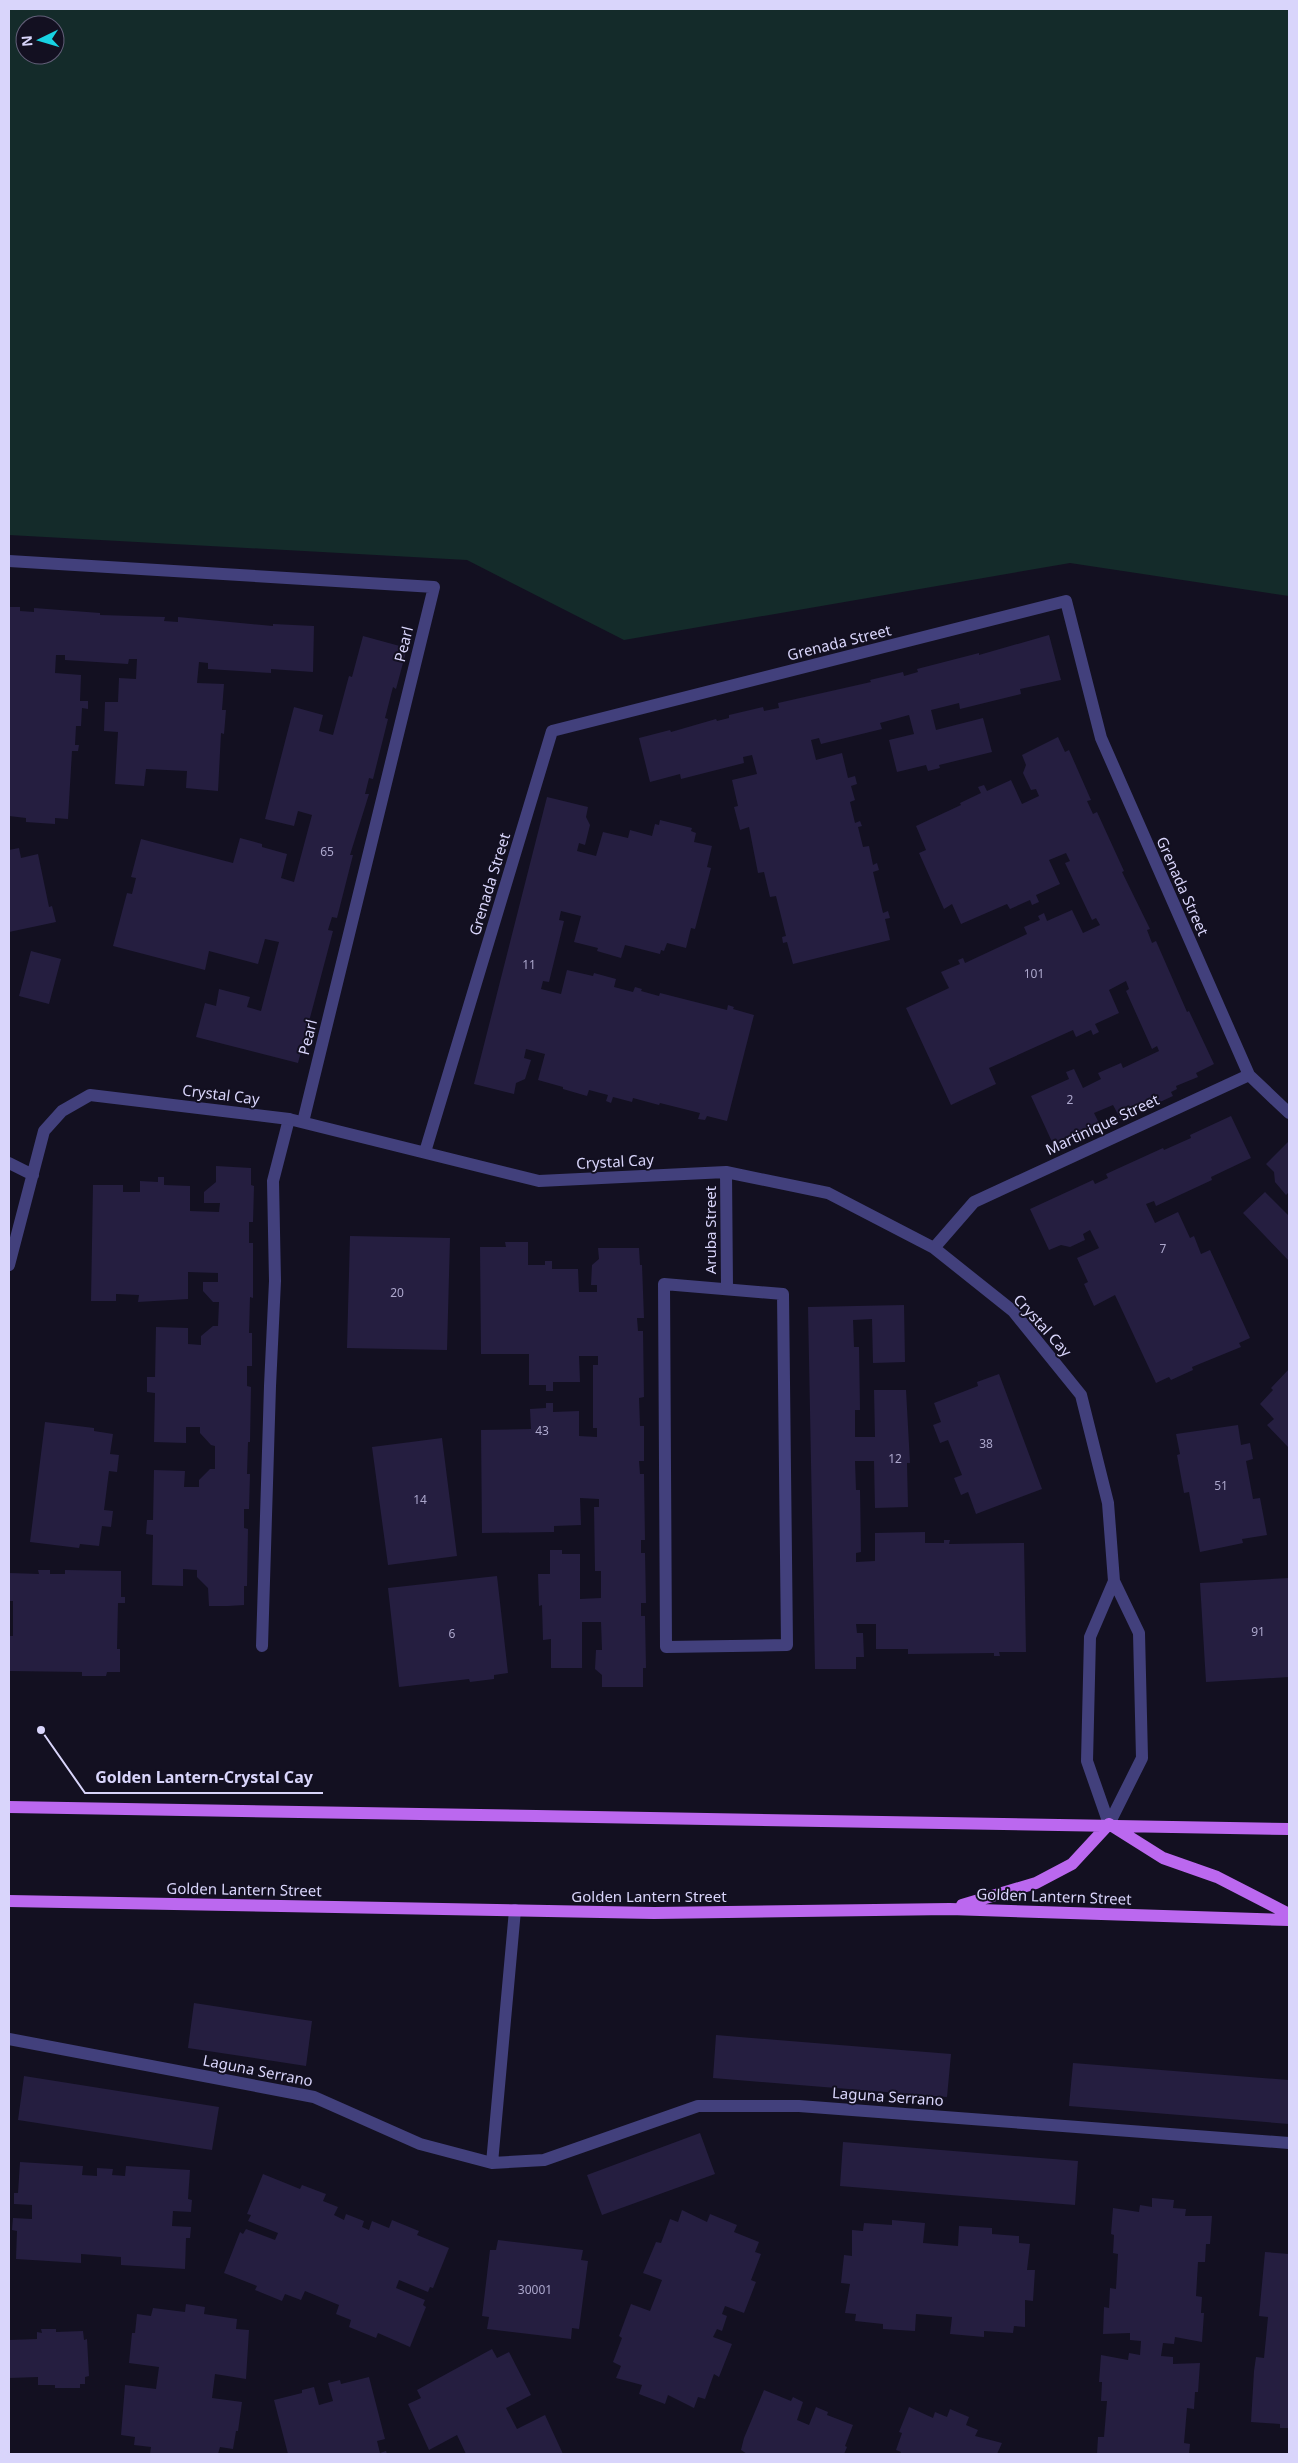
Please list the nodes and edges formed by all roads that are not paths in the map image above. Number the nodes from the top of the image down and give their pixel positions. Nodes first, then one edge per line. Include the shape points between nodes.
1 (9, 561) edge
2 (1249, 1075) junction
3 (1289, 1113) edge
4 (289, 1119) junction
5 (303, 1122) junction
6 (425, 1152) junction
7 (9, 1163) edge
8 (726, 1172) junction
9 (33, 1175) junction
10 (934, 1248) junction
11 (9, 1265) edge
12 (727, 1288) junction
13 (1114, 1581) junction
14 (262, 1646) dead end
15 (9, 1807) edge
16 (1109, 1824) junction
17 (1289, 1829) edge
18 (9, 1901) edge
19 (950, 1909) junction
20 (515, 1910) junction
21 (1289, 1914) edge
22 (1289, 1920) edge
23 (9, 2039) edge
24 (1289, 2143) edge
25 (492, 2163) junction

1 - 5 street, Pearl via 434,587
2 - 3 street
2 - 6 street, Grenada Street via 1101,738 1066,601 552,732
2 - 10 street, Martinique Street via 974,1202
4 - 5 street, Crystal Cay
4 - 9 street, Crystal Cay via 90,1095 62,1111 44,1131
4 - 14 street via 273,1181 275,1281
5 - 6 street, Crystal Cay
6 - 8 street, Crystal Cay via 539,1181
7 - 9 street
8 - 10 street, Crystal Cay via 828,1193
8 - 12 street, Aruba Street
9 - 11 street, Crystal Cay
10 - 13 street, Crystal Cay via 1013,1312 1081,1395 1108,1503
12 - 12 street via 664,1284 666,1647 787,1645 783,1294
13 - 16 street, Crystal Cay via 1090,1638 1087,1762
13 - 16 street, Crystal Cay via 1139,1633 1142,1758
15 - 16 main road
16 - 17 main road
16 - 19 main road via 1072,1864 1036,1884
16 - 21 main road via 1163,1858 1217,1877
18 - 20 main road, Golden Lantern Street
19 - 20 main road, Golden Lantern Street via 654,1914
19 - 22 main road, Golden Lantern Street
20 - 25 street
23 - 25 street, Laguna Serrano via 314,2097 420,2144
24 - 25 street, Laguna Serrano via 800,2106 698,2106 544,2160

